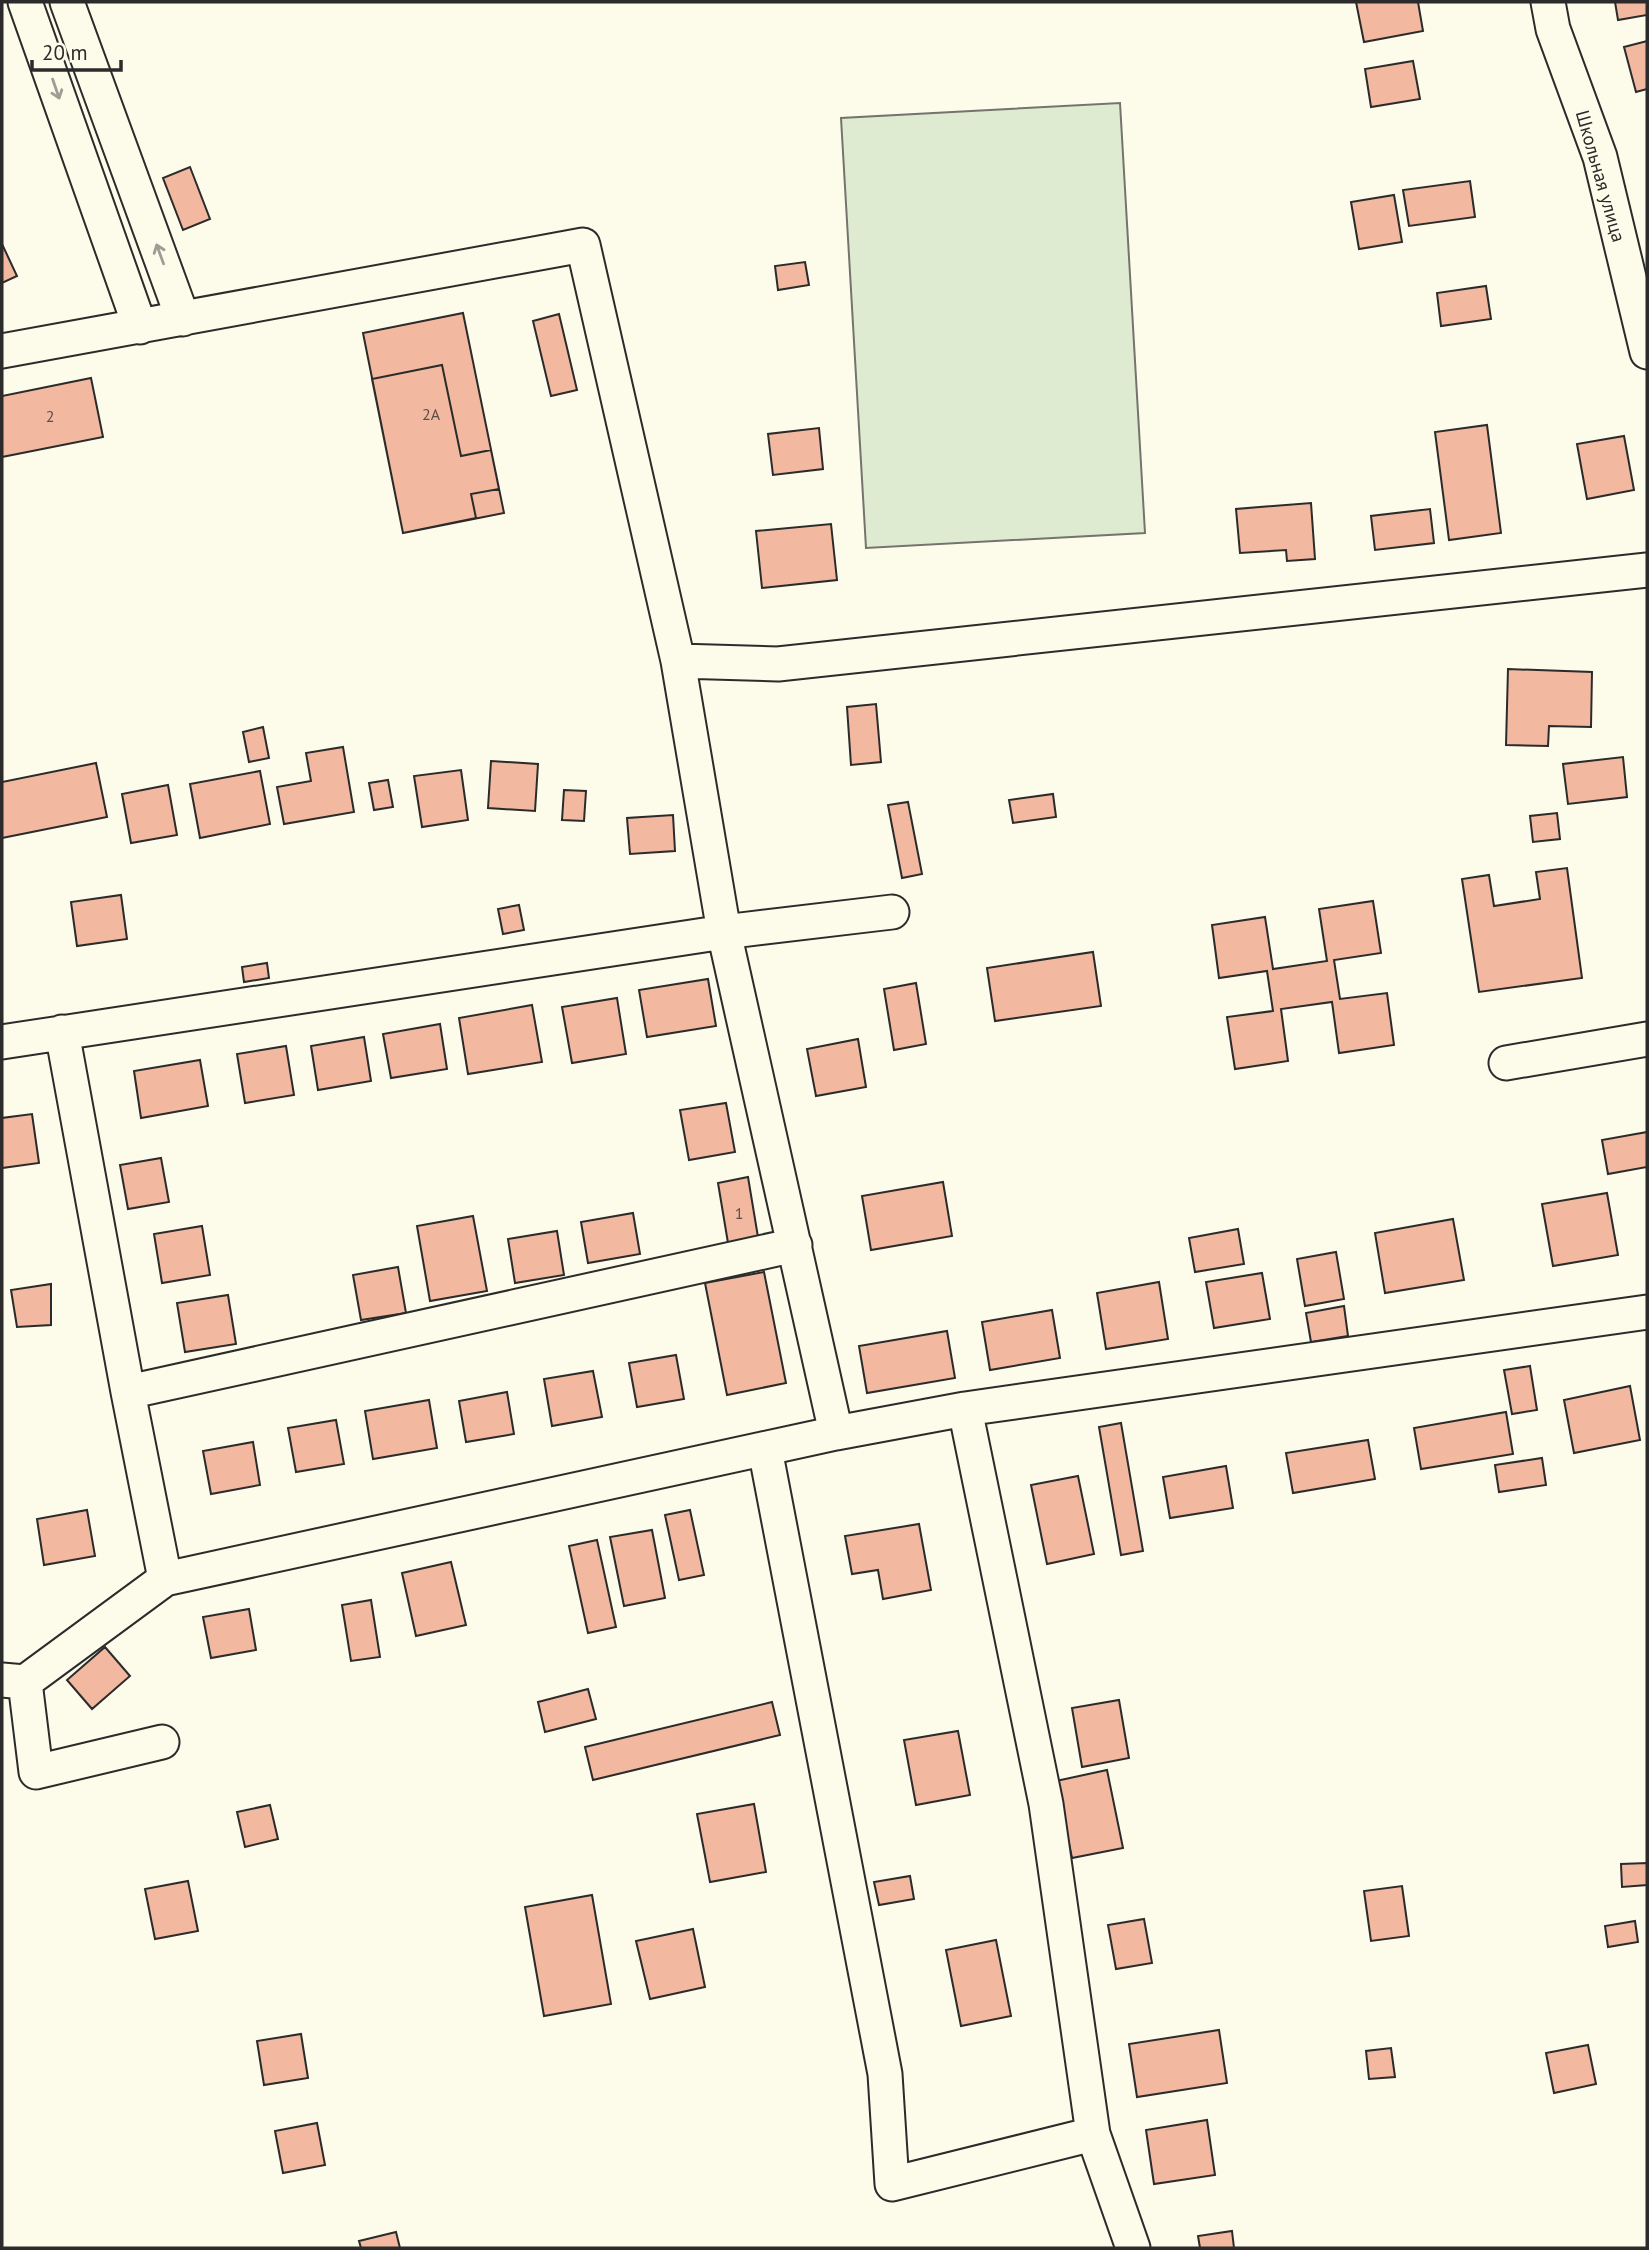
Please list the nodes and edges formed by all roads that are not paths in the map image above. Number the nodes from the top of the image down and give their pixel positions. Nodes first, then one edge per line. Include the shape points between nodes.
1 (25, 2) edge
2 (67, 2) edge
3 (1548, 2) edge
4 (183, 318) junction
5 (140, 327) junction
6 (2, 351) edge
7 (1647, 352) edge
8 (1647, 570) edge
9 (678, 661) junction
10 (892, 912) dead end
11 (724, 932) junction
12 (62, 1032) junction
13 (1647, 1039) edge
14 (2, 1042) edge
15 (1506, 1063) dead end
16 (795, 1245) junction
17 (1647, 1312) edge
18 (128, 1392) junction
19 (965, 1409) junction
20 (836, 1433) junction
21 (765, 1449) junction
22 (165, 1579) junction
23 (13, 1681) edge
24 (162, 1742) dead end
25 (1093, 2134) junction
26 (1133, 2248) edge

1 -> 5 street
4 -> 2 street
3 - 7 street, Школьная улица via 1553,29 1600,157
4 - 5 street
4 - 9 street via 583,245
5 - 6 street
8 - 9 street via 778,664
9 - 11 street
10 - 11 street
11 - 12 street
11 - 16 street
12 - 14 street
12 - 18 street
13 - 15 street
16 - 18 street
16 - 20 street
17 - 19 street
18 - 22 street
19 - 20 street
19 - 25 street via 1046,1804
20 - 21 street
21 - 22 street
21 - 25 street via 885,2074 892,2184
22 - 23 street
23 - 24 street via 36,1772
25 - 26 street

